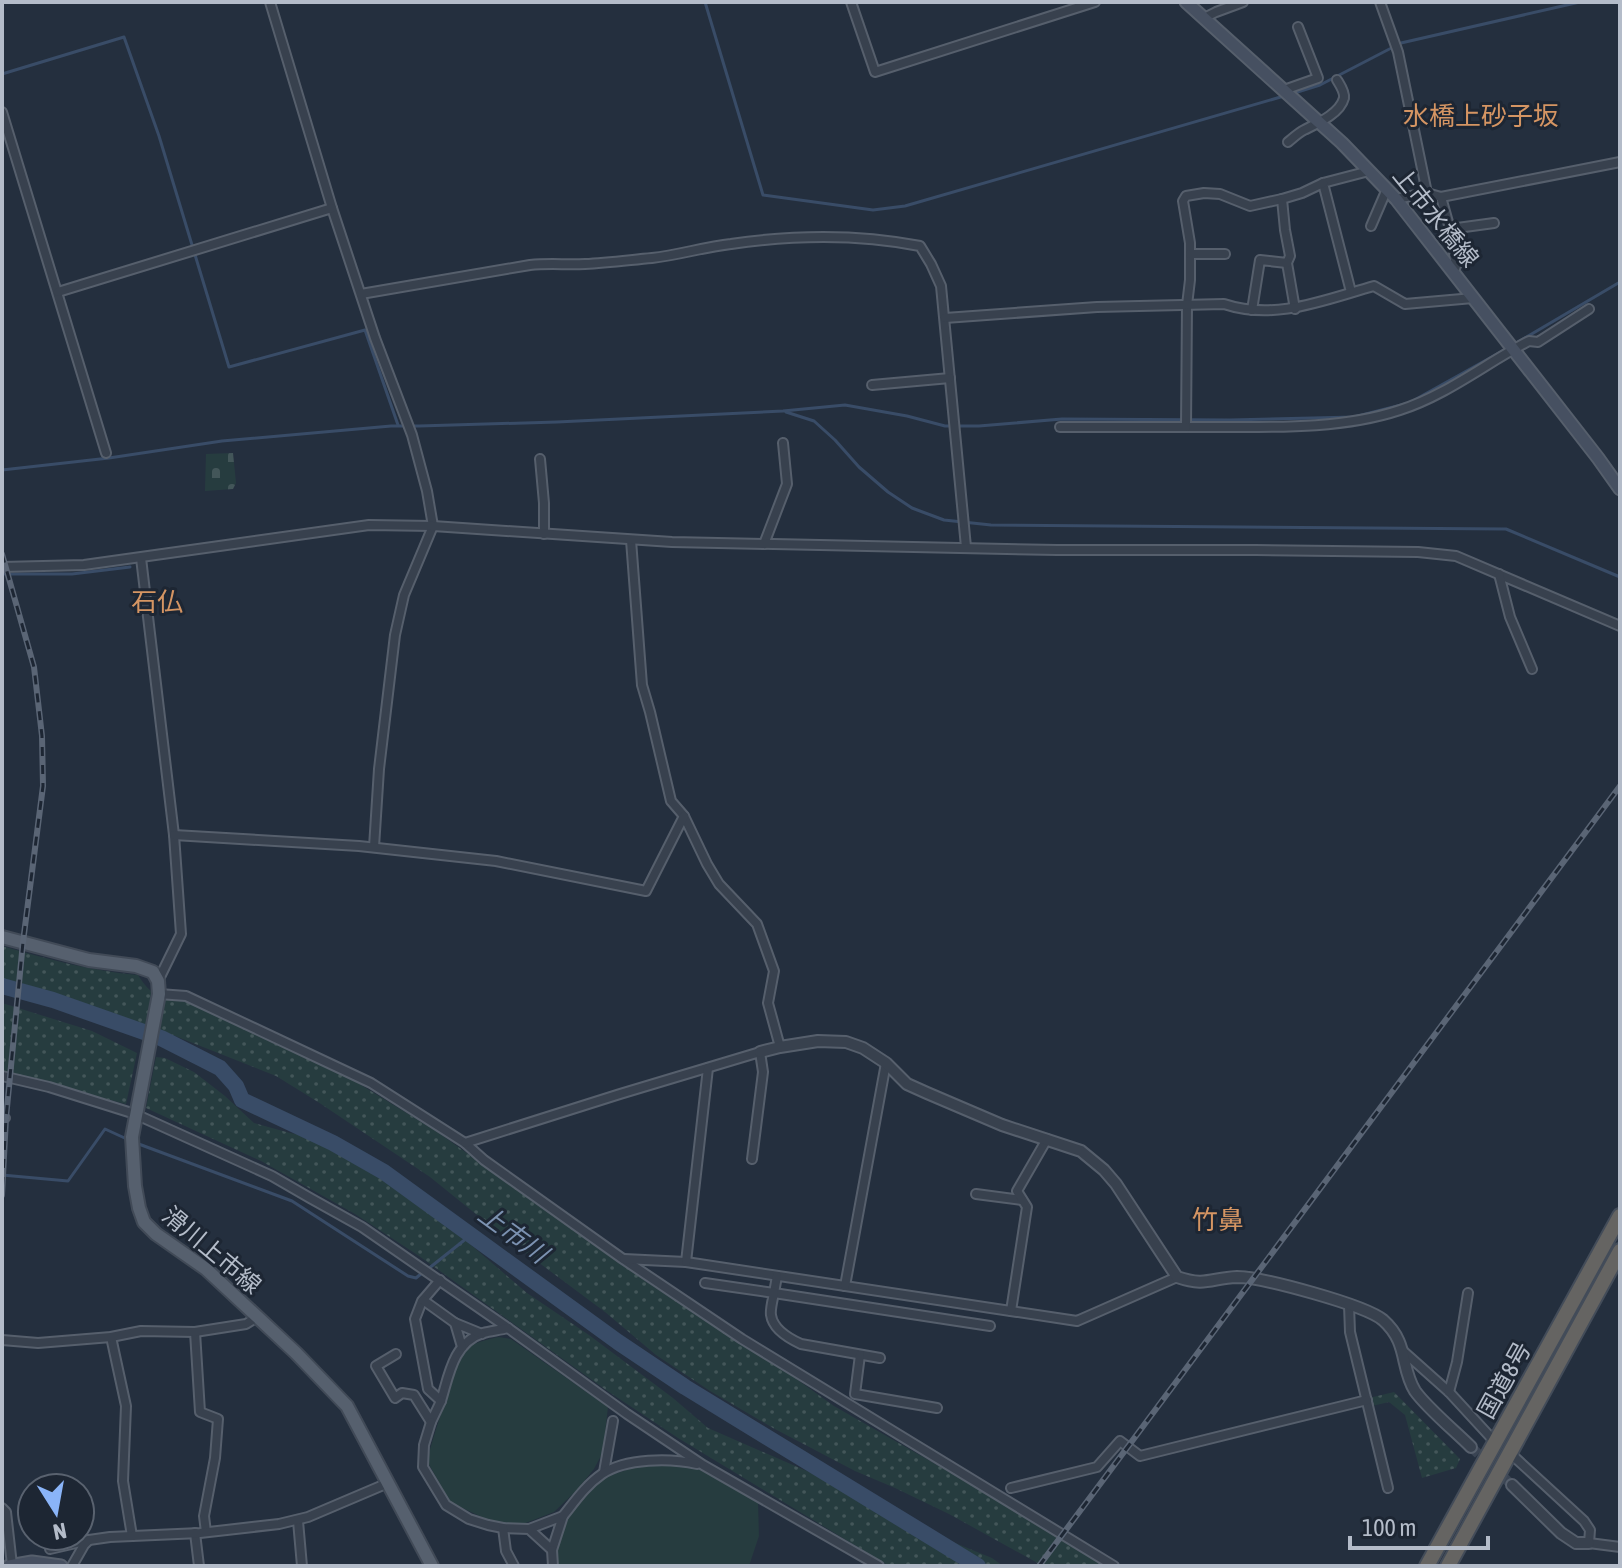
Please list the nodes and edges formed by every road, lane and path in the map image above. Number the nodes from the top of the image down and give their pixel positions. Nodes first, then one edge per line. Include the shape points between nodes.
1 (270, 2) edge
2 (851, 2) edge
3 (1095, 2) edge
4 (1186, 2) edge
5 (1243, 2) edge
6 (1380, 2) edge
7 (1204, 18) junction
8 (1298, 27) dead end
9 (1337, 80) dead end
10 (1284, 90) junction
11 (2, 112) edge
12 (1321, 123) junction
13 (1288, 142) dead end
14 (1620, 162) edge
15 (1369, 171) junction
16 (1323, 183) junction
17 (1387, 189) junction
18 (1427, 193) junction
19 (1441, 197) junction
20 (1282, 199) junction
21 (1396, 199) junction
22 (332, 208) junction
23 (1494, 223) dead end
24 (1371, 226) dead end
25 (1450, 229) junction
26 (1190, 254) junction
27 (1225, 254) dead end
28 (1287, 263) junction
29 (1453, 273) junction
30 (58, 292) junction
31 (1351, 292) junction
32 (361, 294) junction
33 (1473, 298) junction
34 (1187, 305) junction
35 (1295, 309) junction
36 (1589, 309) dead end
37 (1252, 310) junction
38 (945, 318) junction
39 (1513, 349) junction
40 (950, 378) junction
41 (872, 385) dead end
42 (1060, 427) dead end
43 (1186, 427) junction
44 (783, 443) dead end
45 (106, 453) dead end
46 (540, 459) dead end
47 (1620, 489) edge
48 (433, 526) junction
49 (544, 534) junction
50 (631, 540) junction
51 (764, 544) junction
52 (966, 547) junction
53 (141, 558) junction
54 (2, 567) edge
55 (1499, 574) junction
56 (1620, 626) edge
57 (1532, 669) dead end
58 (684, 816) junction
59 (174, 835) junction
60 (374, 847) junction
61 (2, 937) edge
62 (158, 981) junction
63 (159, 994) junction
64 (780, 1047) junction
65 (760, 1052) junction
66 (886, 1063) junction
67 (708, 1068) junction
68 (2, 1076) edge
69 (135, 1114) junction
70 (1047, 1139) junction
71 (465, 1143) junction
72 (752, 1159) dead end
73 (976, 1194) dead end
74 (1022, 1200) junction
75 (1620, 1216) edge
76 (1620, 1251) edge
77 (623, 1259) junction
78 (686, 1262) junction
79 (777, 1276) junction
80 (1177, 1277) junction
81 (440, 1280) junction
82 (705, 1283) dead end
83 (845, 1286) junction
84 (774, 1293) junction
85 (1468, 1293) dead end
86 (423, 1300) junction
87 (1349, 1305) junction
88 (1011, 1311) junction
89 (257, 1317) junction
90 (455, 1323) junction
91 (990, 1326) dead end
92 (508, 1328) junction
93 (195, 1332) junction
94 (482, 1334) junction
95 (111, 1337) junction
96 (2, 1340) edge
97 (462, 1347) junction
98 (1403, 1351) junction
99 (396, 1354) dead end
100 (860, 1355) junction
101 (880, 1358) dead end
102 (1449, 1392) junction
103 (1367, 1400) junction
104 (441, 1401) junction
105 (937, 1408) dead end
106 (613, 1421) dead end
107 (431, 1422) junction
108 (1495, 1442) junction
109 (1471, 1447) tunnel mouth
110 (1510, 1453) junction
111 (703, 1465) junction
112 (604, 1472) junction
113 (388, 1483) junction
114 (1512, 1485) tunnel mouth
115 (1011, 1488) dead end
116 (1388, 1488) dead end
117 (2, 1508) edge
118 (563, 1516) junction
119 (298, 1521) junction
120 (503, 1528) junction
121 (529, 1529) junction
122 (206, 1532) junction
123 (195, 1533) junction
124 (132, 1536) junction
125 (96, 1539) edge
126 (1589, 1543) junction
127 (1620, 1547) edge
128 (552, 1550) junction
129 (10, 1565) edge
130 (61, 1566) edge
131 (199, 1566) edge
132 (302, 1566) edge
133 (432, 1566) edge
134 (514, 1566) edge
135 (553, 1566) edge
136 (879, 1566) edge
137 (1114, 1566) edge
138 (1427, 1566) edge
139 (1448, 1566) edge

1 - 22 street
2 - 3 street via 875,72
4 - 7 main road, 上市水橋線
5 - 7 street
6 - 18 street via 1398,52
7 - 10 main road, 上市水橋線
8 - 10 street via 1318,78
9 - 12 street via 1344,100
10 - 12 main road, 上市水橋線
11 - 30 street
12 - 13 street
12 - 15 main road, 上市水橋線
14 - 19 street
15 - 16 street
15 - 17 main road, 上市水橋線
16 - 20 street
16 - 31 street
17 - 21 main road, 上市水橋線
17 - 24 street
18 - 19 street
18 - 21 street
19 - 25 street
20 - 26 street via 1250,206 1220,194 1186,196
20 - 28 street
21 - 29 main road, 上市水橋線
22 - 30 street
22 - 32 street
23 - 25 street
25 - 29 street
26 - 27 street
26 - 34 street
28 - 35 street
28 - 37 street via 1260,260
29 - 33 main road, 上市水橋線
30 - 45 street
31 - 33 street via 1374,286 1405,304
31 - 35 street
32 - 38 street via 530,265 657,258 775,240 855,238 920,246 941,286
32 - 48 street via 412,435
33 - 39 main road, 上市水橋線
34 - 37 street
34 - 38 street
34 - 43 street
35 - 37 street
36 - 39 street via 1538,342
38 - 40 street
39 - 43 street via 1443,391 1374,417 1329,425
39 - 47 main road, 上市水橋線
40 - 41 street
40 - 52 street
42 - 43 street
44 - 51 street via 787,484
46 - 49 street
48 - 49 street
48 - 53 street via 369,525
48 - 60 street via 404,595 395,635
49 - 50 street
50 - 51 street
50 - 58 street via 642,685 671,801
51 - 52 street
52 - 55 street via 1418,552 1456,556
53 - 54 street
53 - 59 street
55 - 56 street
55 - 57 street
58 - 60 street via 646,891 496,861
58 - 64 street via 719,884 757,924 774,971 768,1003
59 - 60 street
59 - 62 street via 181,934
61 - 62 main road via 89,960 136,966 153,972
62 - 63 main road, 滑川上市線
63 - 69 main road, 滑川上市線
63 - 71 street via 186,996 371,1083
64 - 65 street
64 - 66 street via 846,1042
65 - 67 street
65 - 72 street via 763,1072
66 - 70 street via 907,1084
66 - 83 street
67 - 71 street
67 - 78 street
68 - 69 street
69 - 81 street via 272,1176 362,1227
69 - 89 main road, 滑川上市線 via 132,1155 144,1222
70 - 74 street via 1017,1191
70 - 80 street via 1081,1151 1104,1170
71 - 77 street
73 - 74 street
74 - 88 street via 1027,1207
75 - 108 highway, 国道8号
76 - 110 highway, 国道8号
77 - 78 street
77 - 137 street via 742,1339
78 - 79 street
79 - 83 street
79 - 84 street
80 - 87 street via 1202,1283 1237,1277 1274,1282
80 - 88 street via 1077,1321
81 - 86 street
81 - 92 street
82 - 84 street
83 - 88 street
84 - 91 street
84 - 100 street via 771,1315 791,1340
85 - 102 street
86 - 90 street
86 - 104 street via 415,1319 421,1359 428,1389
87 - 98 street via 1381,1319
87 - 103 street via 1350,1332
89 - 93 street via 246,1324
89 - 113 main road, 滑川上市線 via 347,1406
90 - 94 street
90 - 97 street
92 - 94 street
92 - 111 street
93 - 95 street via 141,1331
93 - 122 street via 200,1412 218,1419
94 - 97 street
95 - 96 street
95 - 124 street via 126,1406 123,1481
97 - 104 street
98 - 102 street
98 - 109 street via 1414,1389
99 - 107 street via 376,1366 395,1398 414,1395
100 - 101 street
100 - 105 street via 855,1394
102 - 108 street
103 - 115 street via 1140,1456 1120,1441 1097,1467
103 - 116 street
104 - 107 street
106 - 112 street
107 - 120 street via 423,1467 446,1505 469,1519
108 - 138 highway, 国道8号
110 - 126 street via 1584,1521
110 - 139 highway, 国道8号
111 - 112 street via 657,1459
111 - 136 street
112 - 118 street
113 - 119 street
113 - 133 main road, 滑川上市線
114 - 126 street via 1561,1533 1576,1543
117 - 129 street
118 - 121 street
118 - 128 street
119 - 122 street
119 - 132 street
120 - 121 street
120 - 134 street
121 - 128 street
122 - 123 street
123 - 124 street
123 - 131 street
124 - 125 street
126 - 127 street
128 - 135 street
129 - 130 main road

